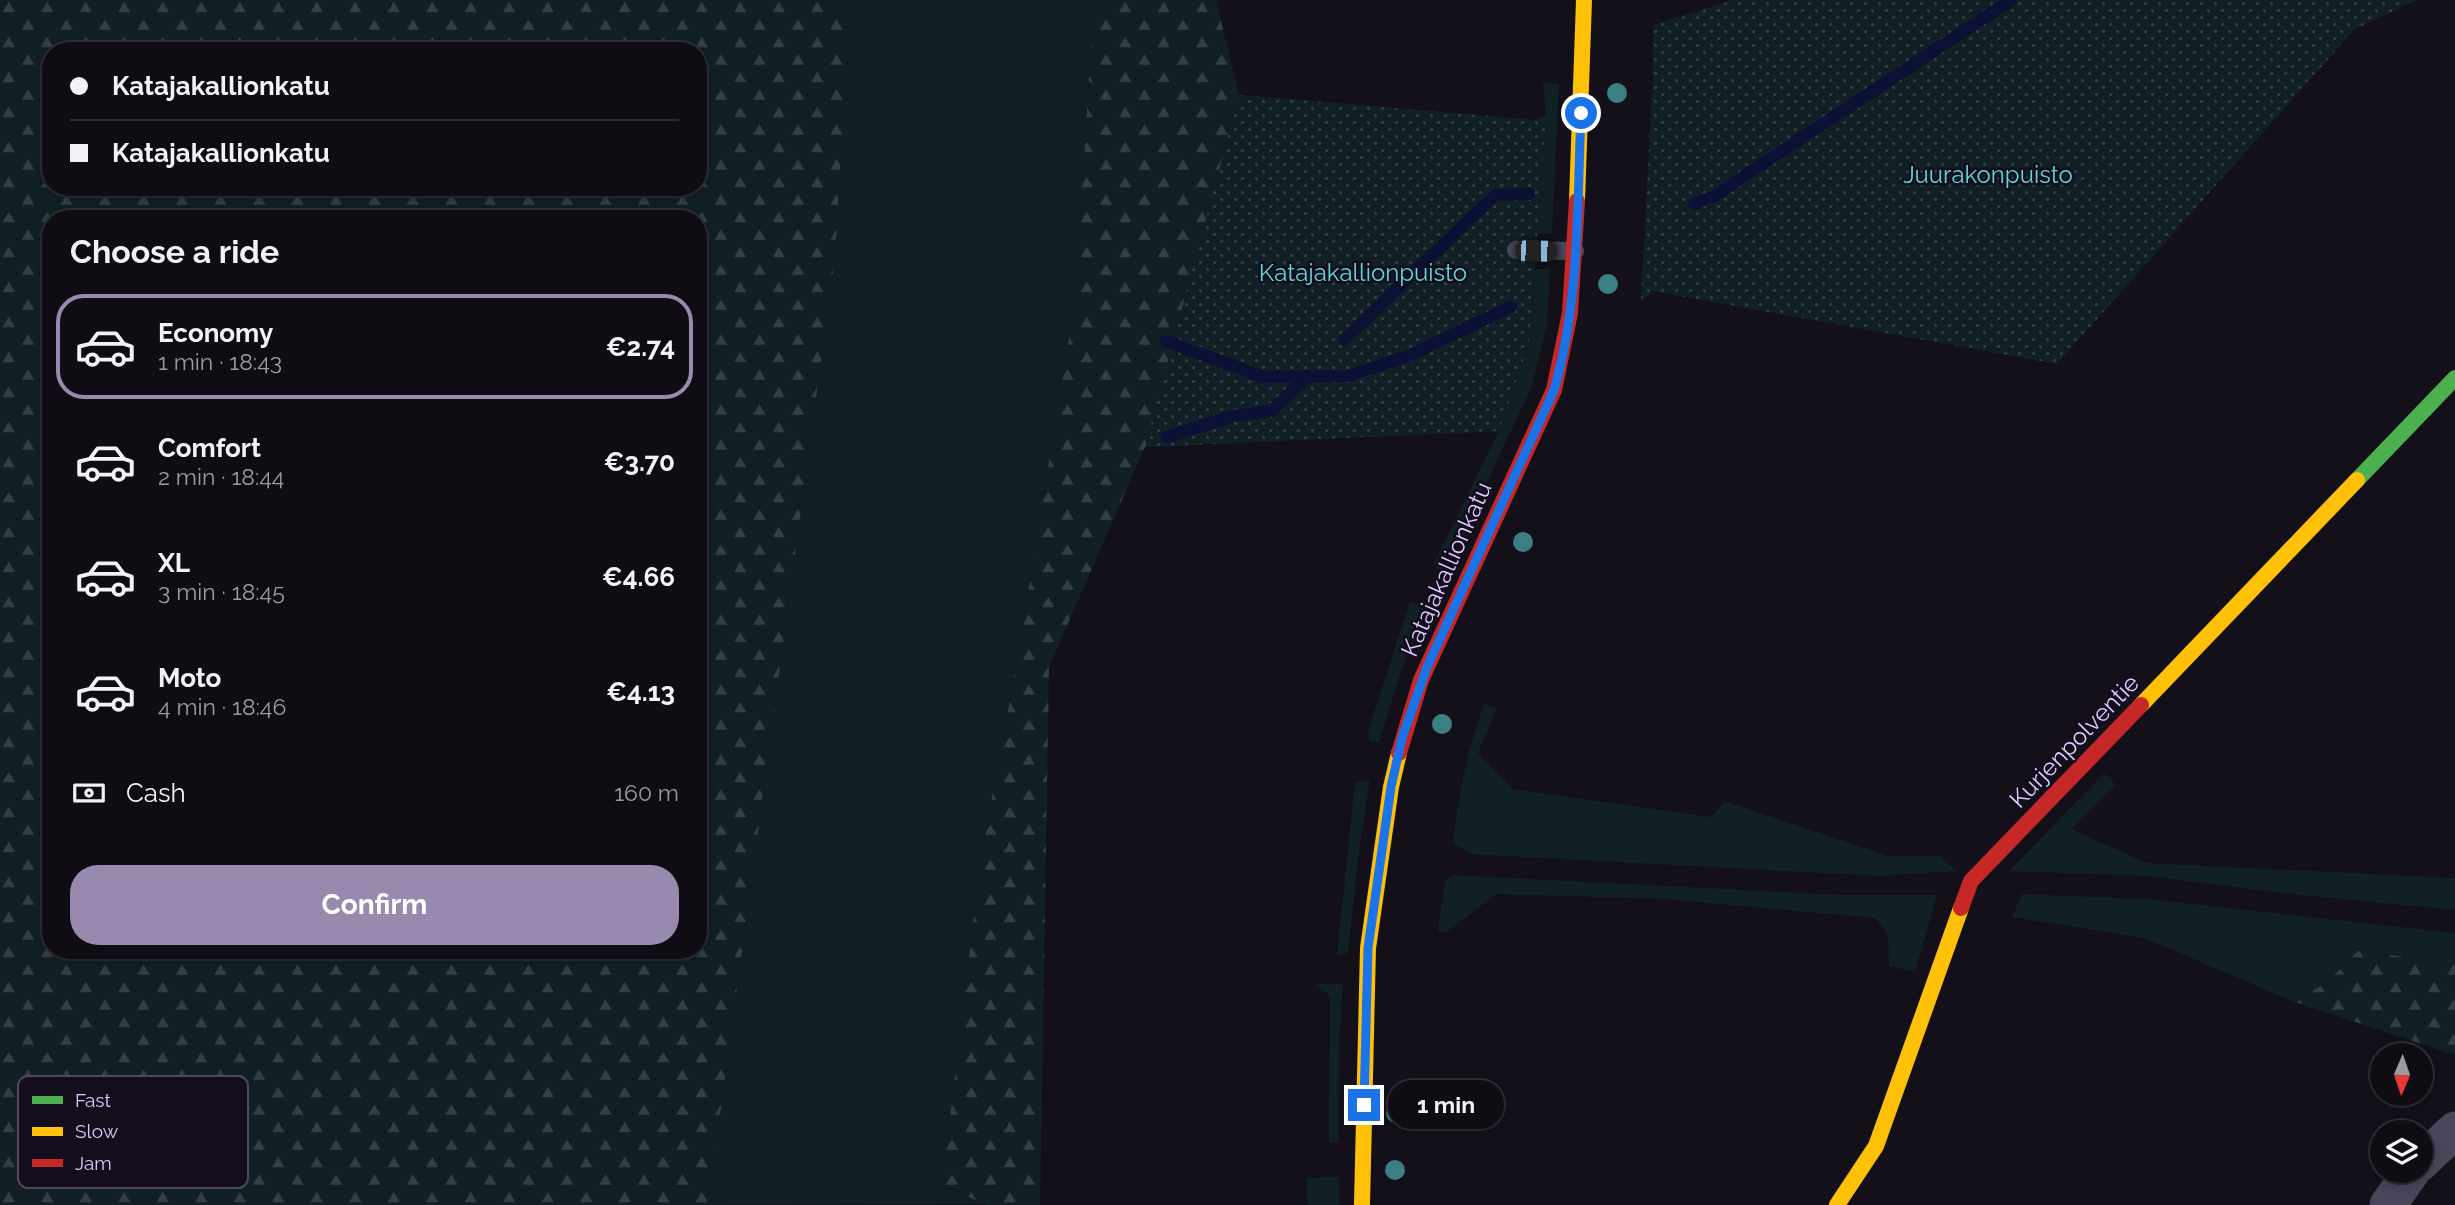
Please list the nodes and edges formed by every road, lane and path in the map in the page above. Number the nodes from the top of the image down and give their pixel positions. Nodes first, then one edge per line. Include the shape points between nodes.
1 (1584, 0) edge
2 (1516, 250) dead end
3 (1576, 251) junction
4 (2455, 378) edge
5 (2455, 1130) edge
6 (2433, 1151) edge
7 (2404, 1183) edge
8 (1363, 1205) edge
9 (1837, 1205) edge
10 (2388, 1205) edge

1 - 3 street, Katajakallionkatu
2 - 3 lane
3 - 8 street, Katajakallionkatu via 1570,318 1554,390 1421,680 1391,787 1368,948
4 - 9 street, Kurjenpolventie via 1971,881 1876,1146
5 - 6 street
7 - 10 street

